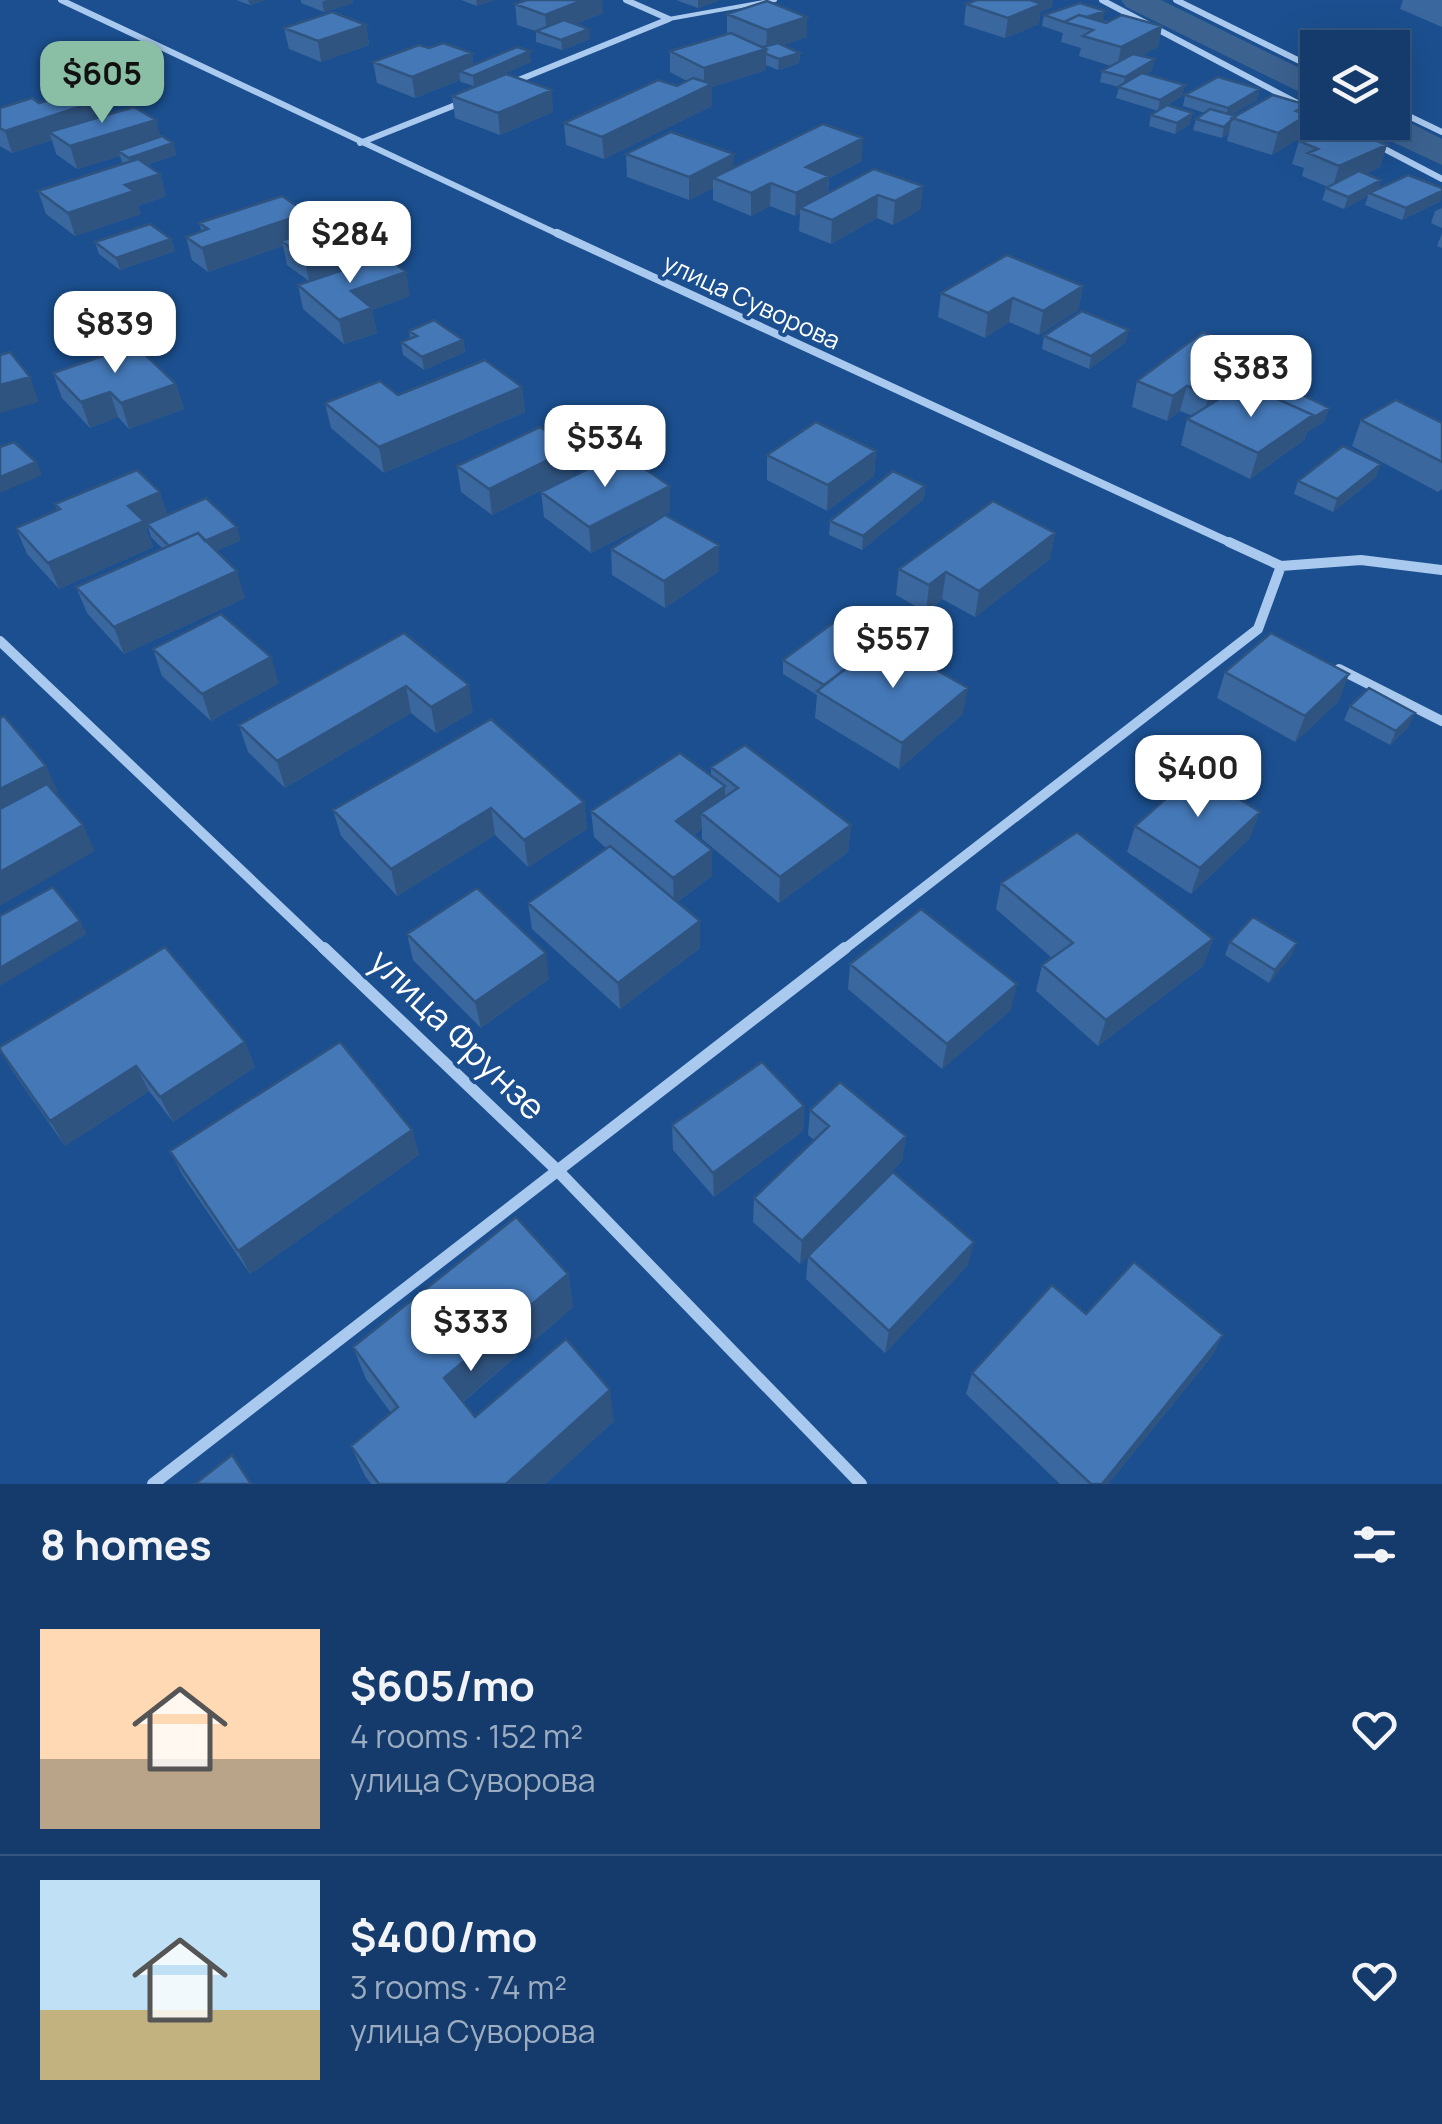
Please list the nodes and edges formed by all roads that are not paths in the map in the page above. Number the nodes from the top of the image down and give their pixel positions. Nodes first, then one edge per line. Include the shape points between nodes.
1 (61, 0) edge
2 (626, 0) edge
3 (775, 0) edge
4 (1102, 0) edge
5 (1176, 0) edge
6 (670, 19) junction
7 (1300, 61) edge
8 (508, 84) edge
9 (471, 99) edge
10 (1300, 104) edge
11 (1410, 117) edge
12 (1442, 132) edge
13 (1368, 140) edge
14 (360, 144) junction
15 (1442, 179) edge
16 (1281, 566) junction
17 (1442, 570) edge
18 (1258, 629) junction
19 (1274, 637) edge
20 (0, 641) edge
21 (1325, 662) edge
22 (1442, 721) edge
23 (557, 1170) junction
24 (153, 1484) edge
25 (862, 1484) edge

1 - 14 street, улица Суворова
2 - 6 street
3 - 6 lane
4 - 10 street
5 - 7 street
6 - 8 street
9 - 14 street
11 - 12 street
13 - 15 street
14 - 16 street, улица Суворова
16 - 17 street, улица Суворова via 1361,560
16 - 18 street
18 - 19 street
18 - 23 street
20 - 23 street, улица Фрунзе
21 - 22 street
23 - 24 street
23 - 25 street, улица Фрунзе

